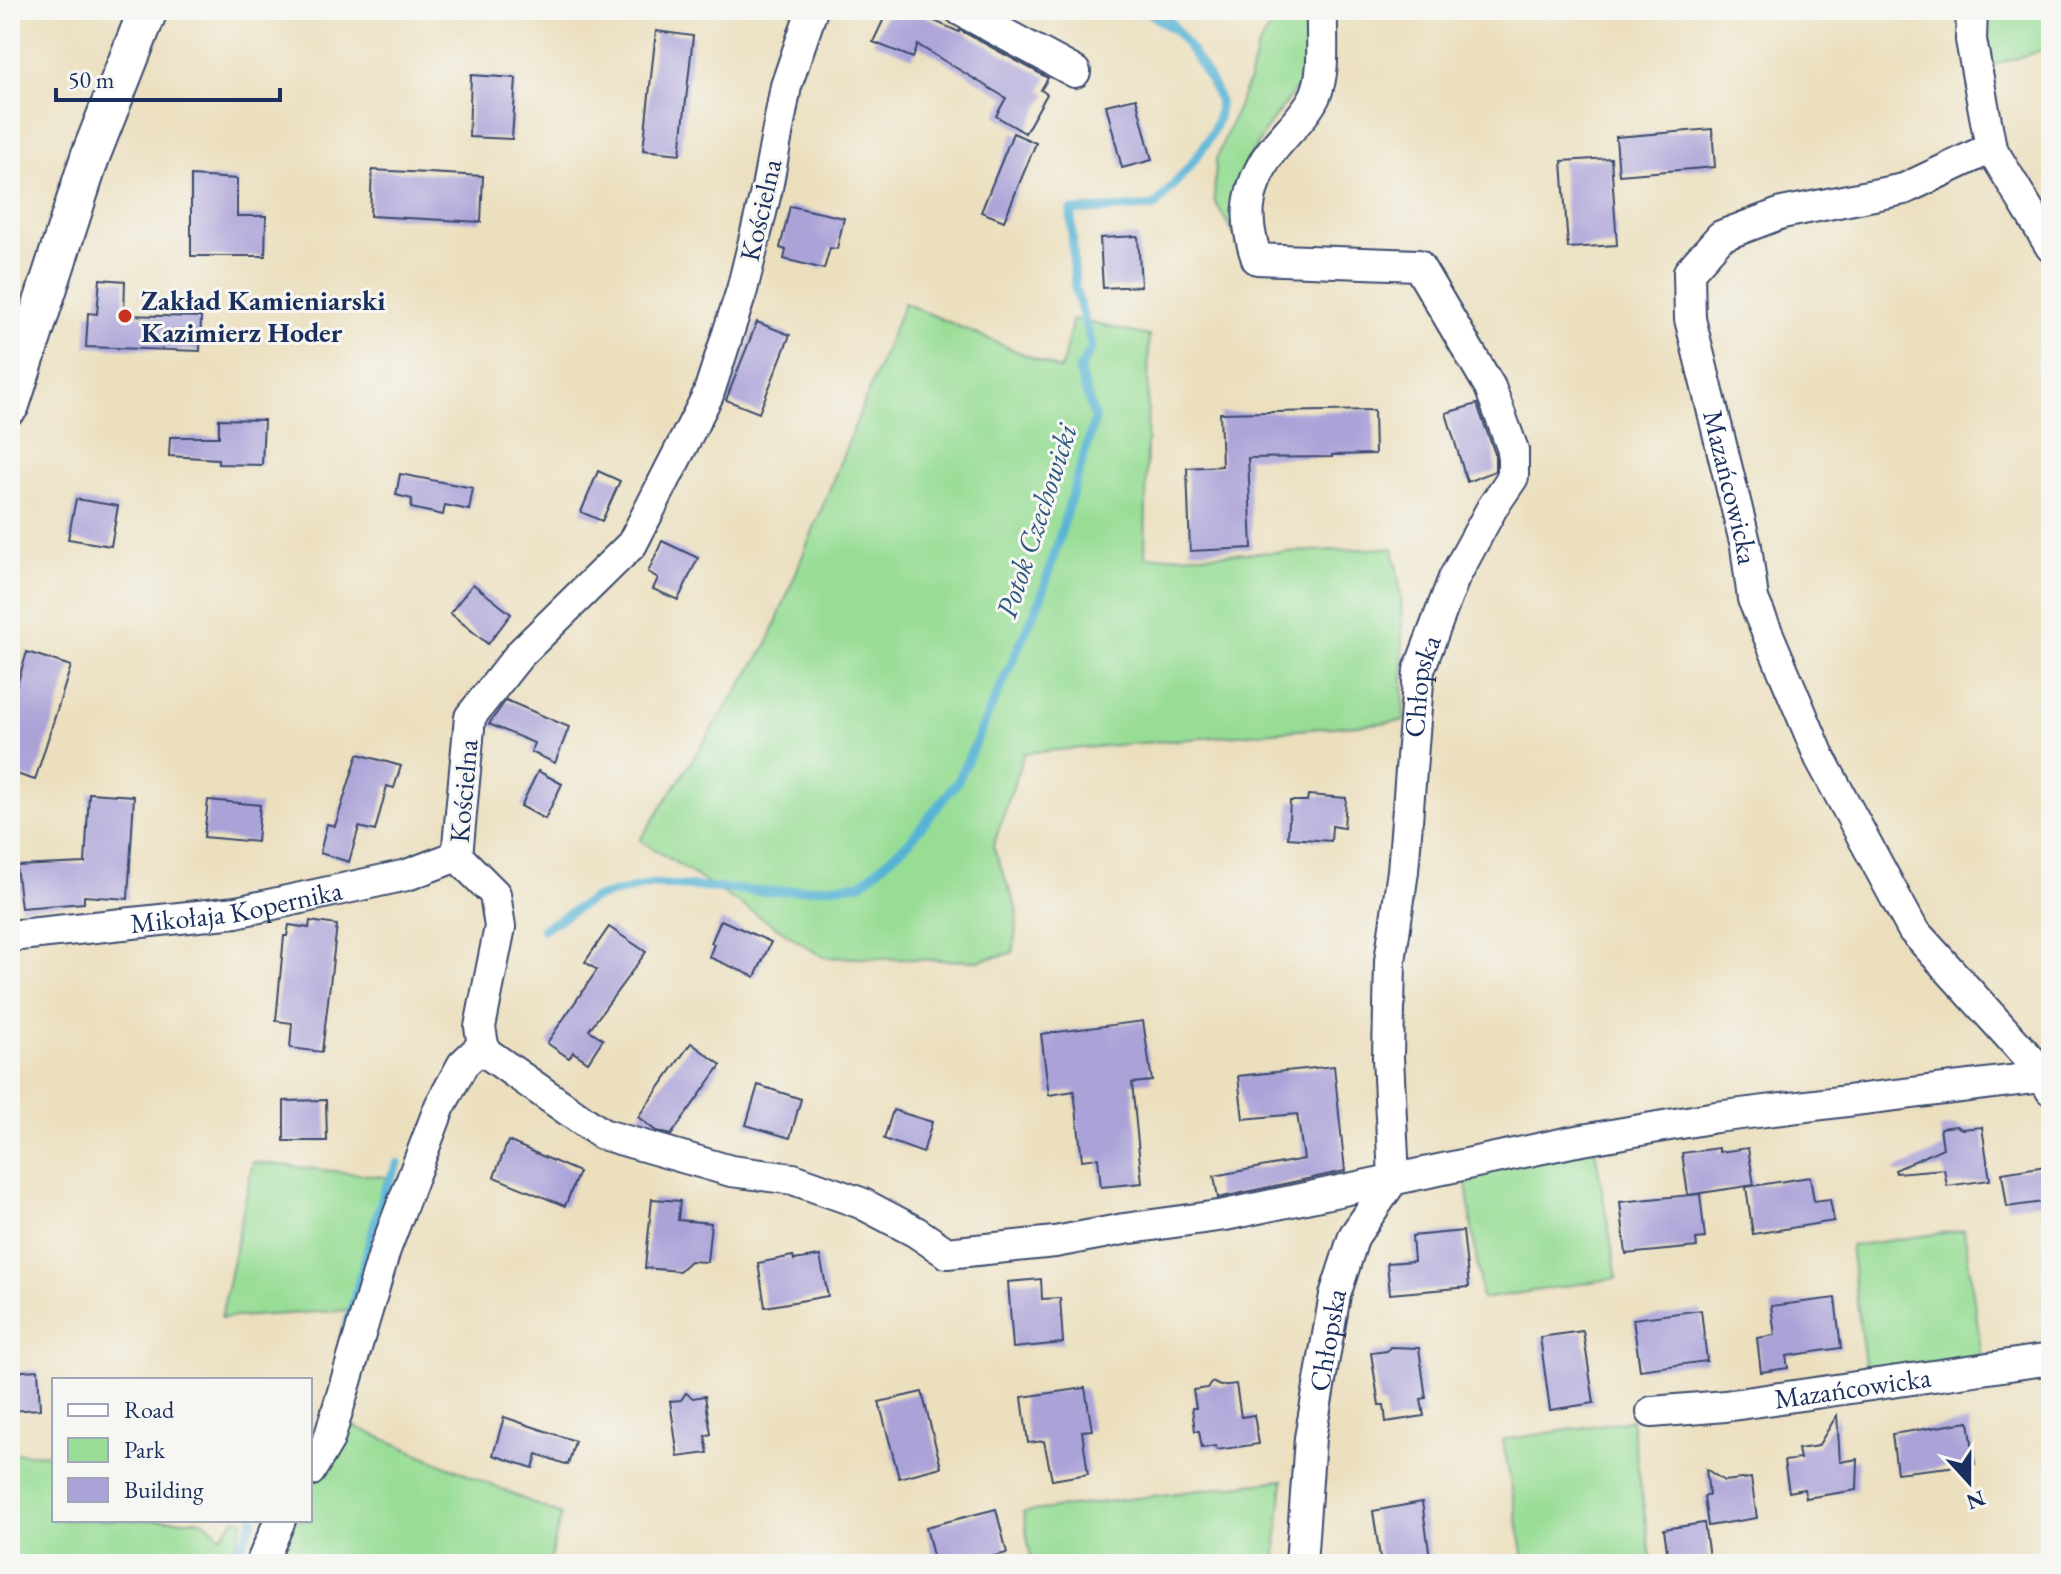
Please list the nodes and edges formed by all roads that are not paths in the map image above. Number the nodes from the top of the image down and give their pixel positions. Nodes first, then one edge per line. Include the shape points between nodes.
1 (148, 10) edge
2 (812, 10) edge
3 (960, 10) edge
4 (1322, 10) edge
5 (1972, 10) edge
6 (1075, 72) dead end
7 (1991, 148) junction
8 (2051, 247) edge
9 (10, 405) edge
10 (457, 856) junction
11 (10, 936) edge
12 (483, 1045) junction
13 (2049, 1082) edge
14 (1394, 1178) junction
15 (2051, 1359) edge
16 (1652, 1412) dead end
17 (312, 1468) edge
18 (279, 1522) edge
19 (261, 1564) edge
20 (1301, 1564) edge

1 - 9 street via 90,157
2 - 10 street, Kościelna via 786,86 742,290 708,395 632,544 520,654 470,717
3 - 6 street
4 - 14 street, Chłopska via 1316,93 1266,160 1248,205 1248,234 1257,259 1418,265 1490,387 1513,450 1513,477 1454,578 1419,670 1403,871 1390,961
5 - 7 street via 1971,40
7 - 8 street
7 - 13 street, Mazańcowicka via 1904,189 1782,213 1721,236 1689,272 1690,319 1746,546 1753,599 1820,758 1913,930
10 - 11 street, Mikołaja Kopernika via 407,875 236,912
10 - 12 street, Kościelna via 495,894 500,927 480,1027
12 - 14 street via 484,1051 602,1134 731,1171 793,1179 861,1203 947,1253 1225,1215
12 - 17 street via 463,1064 440,1106 385,1250 329,1439
13 - 14 street via 1716,1117
14 - 20 street, Chłopska via 1354,1236 1335,1295 1310,1438
15 - 16 street, Mazańcowicka
18 - 19 street

